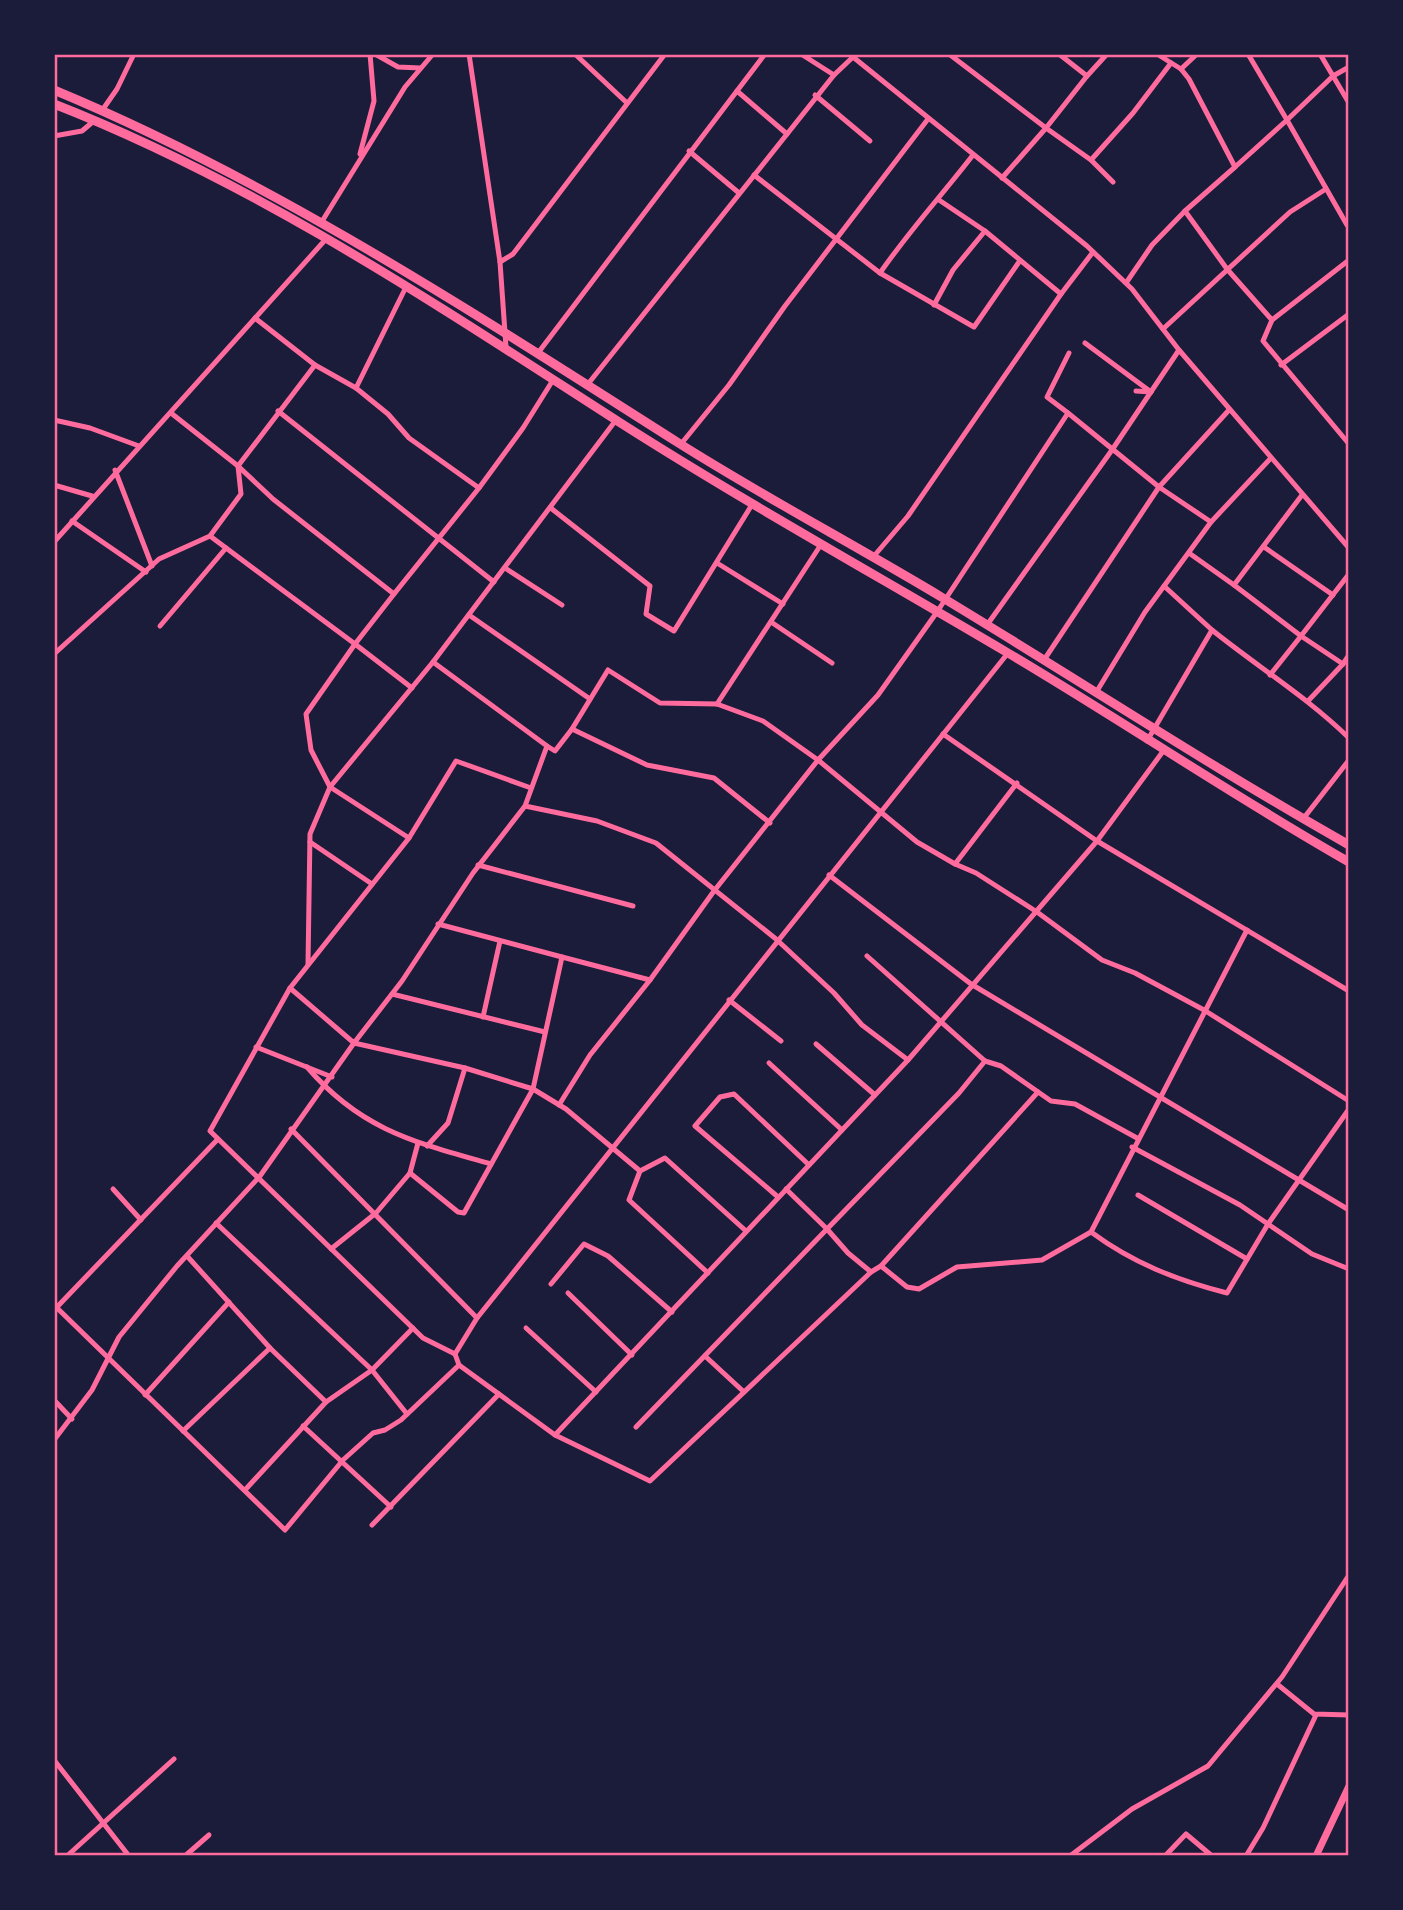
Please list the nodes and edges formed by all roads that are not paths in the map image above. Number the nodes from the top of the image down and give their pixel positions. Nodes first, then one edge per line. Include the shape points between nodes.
1 (134, 54) edge
2 (370, 54) edge
3 (376, 54) edge
4 (433, 54) edge
5 (469, 54) edge
6 (575, 54) edge
7 (665, 54) edge
8 (765, 54) edge
9 (801, 54) edge
10 (949, 54) edge
11 (1059, 54) edge
12 (1107, 54) edge
13 (1157, 54) edge
14 (1197, 54) edge
15 (1248, 54) edge
16 (1320, 54) edge
17 (854, 56) edge
18 (1171, 64) junction
19 (1349, 67) edge
20 (419, 68) junction
21 (1182, 71) junction
22 (834, 75) junction
23 (1087, 76) junction
24 (1333, 76) junction
25 (54, 90) edge
26 (737, 91) junction
27 (815, 94) junction
28 (628, 103) junction
29 (1349, 103) edge
30 (54, 104) edge
31 (102, 110) junction
32 (928, 119) junction
33 (95, 120) junction
34 (1287, 120) junction
35 (1046, 128) junction
36 (788, 134) junction
37 (54, 136) edge
38 (870, 141) dead end
39 (689, 151) junction
40 (973, 155) junction
41 (359, 158) junction
42 (1091, 160) junction
43 (1235, 167) junction
44 (754, 175) junction
45 (1002, 178) junction
46 (1113, 182) dead end
47 (1326, 188) junction
48 (739, 193) junction
49 (939, 200) junction
50 (1185, 211) junction
51 (320, 224) junction
52 (1348, 226) edge
53 (985, 231) junction
54 (326, 239) junction
55 (835, 239) junction
56 (1093, 252) junction
57 (500, 262) junction
58 (1019, 262) junction
59 (1348, 264) edge
60 (1227, 269) junction
61 (880, 272) junction
62 (1126, 283) junction
63 (406, 287) junction
64 (1061, 294) junction
65 (934, 305) junction
66 (1349, 314) edge
67 (255, 318) junction
68 (1272, 320) junction
69 (1163, 329) junction
70 (505, 332) junction
71 (1085, 343) dead end
72 (506, 347) junction
73 (1179, 351) junction
74 (538, 353) junction
75 (1069, 353) dead end
76 (315, 365) junction
77 (1281, 365) junction
78 (554, 379) junction
79 (589, 384) junction
80 (356, 388) junction
81 (1136, 391) dead end
82 (1151, 392) junction
83 (1229, 410) junction
84 (278, 411) junction
85 (171, 413) junction
86 (1068, 413) junction
87 (54, 420) edge
88 (616, 420) junction
89 (681, 444) junction
90 (1349, 444) edge
91 (139, 446) junction
92 (1112, 450) junction
93 (1271, 458) junction
94 (238, 466) junction
95 (116, 470) junction
96 (54, 485) edge
97 (1159, 487) junction
98 (479, 488) junction
99 (1302, 495) junction
100 (92, 496) junction
101 (753, 503) junction
102 (552, 509) junction
103 (72, 521) junction
104 (1211, 522) junction
105 (210, 536) junction
106 (438, 540) junction
107 (54, 542) edge
108 (822, 543) junction
109 (1264, 547) junction
110 (226, 548) junction
111 (1349, 548) edge
112 (1189, 552) junction
113 (874, 556) junction
114 (717, 563) junction
115 (152, 566) junction
116 (505, 568) junction
117 (146, 572) junction
118 (1349, 574) edge
119 (494, 582) junction
120 (1234, 585) junction
121 (1164, 586) junction
122 (394, 594) junction
123 (1333, 595) junction
124 (945, 599) junction
125 (783, 604) junction
126 (562, 605) dead end
127 (937, 612) junction
128 (469, 615) junction
129 (771, 622) junction
130 (160, 625) dead end
131 (987, 625) junction
132 (1212, 630) junction
133 (1301, 636) junction
134 (355, 644) junction
135 (1008, 653) junction
136 (54, 654) edge
137 (1349, 655) edge
138 (1044, 660) junction
139 (433, 662) junction
140 (832, 663) dead end
141 (1343, 664) junction
142 (1270, 675) junction
143 (412, 688) junction
144 (1097, 691) junction
145 (590, 699) junction
146 (1308, 701) junction
147 (717, 704) junction
148 (1154, 728) junction
149 (572, 729) junction
150 (943, 734) junction
151 (1349, 738) edge
152 (1147, 741) junction
153 (547, 747) junction
154 (1164, 750) junction
155 (818, 760) junction
156 (1349, 760) edge
157 (1017, 783) junction
158 (330, 787) junction
159 (531, 789) junction
160 (524, 806) junction
161 (880, 813) junction
162 (1303, 819) junction
163 (770, 823) junction
164 (410, 838) junction
165 (310, 842) junction
166 (1097, 842) junction
167 (1349, 845) edge
168 (1349, 862) edge
169 (955, 864) junction
170 (478, 865) junction
171 (829, 875) junction
172 (372, 884) junction
173 (714, 891) junction
174 (633, 906) dead end
175 (1037, 912) junction
176 (438, 924) junction
177 (1247, 930) junction
178 (776, 939) junction
179 (500, 941) junction
180 (867, 956) dead end
181 (562, 957) junction
182 (308, 965) junction
183 (650, 981) junction
184 (971, 984) junction
185 (290, 988) junction
186 (1349, 991) edge
187 (392, 994) junction
188 (729, 1000) junction
189 (1204, 1010) junction
190 (483, 1017) junction
191 (942, 1020) junction
192 (545, 1032) junction
193 (781, 1041) dead end
194 (354, 1043) junction
195 (816, 1044) dead end
196 (256, 1047) junction
197 (908, 1060) junction
198 (985, 1061) junction
199 (769, 1063) dead end
200 (307, 1067) junction
201 (465, 1068) junction
202 (332, 1077) junction
203 (325, 1087) junction
204 (533, 1089) junction
205 (1038, 1092) junction
206 (875, 1095) junction
207 (1159, 1096) junction
208 (1349, 1101) edge
209 (559, 1105) junction
210 (1349, 1109) edge
211 (290, 1129) junction
212 (842, 1130) junction
213 (1137, 1138) junction
214 (218, 1139) junction
215 (418, 1143) junction
216 (427, 1146) junction
217 (1132, 1147) junction
218 (611, 1150) junction
219 (491, 1164) junction
220 (809, 1165) junction
221 (640, 1171) junction
222 (410, 1173) junction
223 (260, 1176) junction
224 (1298, 1180) junction
225 (114, 1189) dead end
226 (786, 1189) junction
227 (1138, 1195) dead end
228 (778, 1197) junction
229 (1349, 1210) edge
230 (376, 1213) junction
231 (141, 1220) junction
232 (216, 1223) junction
233 (1268, 1224) junction
234 (827, 1229) junction
235 (746, 1231) junction
236 (1091, 1232) junction
237 (331, 1249) junction
238 (187, 1256) junction
239 (1247, 1259) junction
240 (881, 1266) junction
241 (1349, 1269) edge
242 (871, 1272) junction
243 (708, 1273) junction
244 (551, 1283) dead end
245 (568, 1293) dead end
246 (229, 1302) junction
247 (55, 1306) edge
248 (672, 1312) junction
249 (477, 1318) junction
250 (413, 1328) junction
251 (526, 1328) dead end
252 (270, 1348) junction
253 (455, 1354) junction
254 (632, 1355) junction
255 (705, 1356) junction
256 (107, 1357) junction
257 (459, 1365) junction
258 (372, 1370) junction
259 (596, 1392) junction
260 (744, 1392) junction
261 (499, 1394) junction
262 (145, 1395) junction
263 (54, 1400) edge
264 (326, 1402) junction
265 (407, 1413) junction
266 (72, 1419) junction
267 (303, 1426) junction
268 (636, 1427) dead end
269 (183, 1431) junction
270 (555, 1435) junction
271 (54, 1440) edge
272 (343, 1460) junction
273 (245, 1490) junction
274 (391, 1507) junction
275 (372, 1525) dead end
276 (1349, 1575) edge
277 (1276, 1684) junction
278 (1316, 1715) junction
279 (1349, 1715) edge
280 (174, 1759) dead end
281 (54, 1760) edge
282 (1349, 1786) edge
283 (104, 1824) junction
284 (209, 1835) dead end
285 (66, 1856) edge
286 (128, 1856) edge
287 (185, 1856) edge
288 (1070, 1856) edge
289 (1165, 1856) edge
290 (1212, 1856) edge
291 (1245, 1856) edge
292 (1316, 1856) edge

1 - 31 street
2 - 41 street via 374,101
3 - 20 street via 398,67
4 - 20 street
5 - 57 street
6 - 28 street
7 - 28 street
8 - 26 street
9 - 22 street
10 - 35 street
11 - 23 street
12 - 23 street
13 - 18 street
14 - 21 street
15 - 34 street
16 - 24 street
17 - 22 street
17 - 32 street
18 - 21 street
18 - 42 street
19 - 24 street
20 - 41 street
21 - 43 street
22 - 27 street
23 - 35 street
24 - 29 street
24 - 34 street
25 - 31 main road
26 - 36 street
26 - 39 street
27 - 36 street
27 - 38 street
28 - 57 street via 513,254
30 - 33 main road
31 - 33 street
31 - 51 main road
32 - 40 street
32 - 55 street
33 - 37 street via 82,131
33 - 54 main road via 204,170
34 - 43 street
34 - 47 street
35 - 42 street
35 - 45 street
36 - 44 street
39 - 48 street
39 - 74 street
40 - 45 street
40 - 49 street
41 - 51 street
42 - 46 street
43 - 50 street
44 - 48 street
44 - 55 street
45 - 56 street
47 - 52 street
47 - 60 street via 1290,212
48 - 79 street
49 - 53 street
49 - 61 street
50 - 60 street
50 - 62 street via 1152,245
51 - 70 main road
53 - 58 street
53 - 65 street via 953,270
54 - 63 main road
54 - 67 street
55 - 61 street
55 - 89 street
56 - 62 street
56 - 64 street
57 - 70 street
58 - 64 street
58 - 65 street via 974,327
59 - 68 street
60 - 68 street
60 - 69 street
61 - 65 street
62 - 69 street
63 - 72 main road
63 - 80 street
64 - 113 street via 908,516
66 - 77 street
67 - 76 street
67 - 85 street
68 - 77 street via 1263,341
69 - 73 street
70 - 72 street
70 - 74 main road
71 - 82 street
72 - 78 main road
73 - 82 street
73 - 83 street
74 - 79 main road
75 - 86 street via 1047,397
76 - 80 street
76 - 84 street
77 - 90 street
78 - 88 main road
78 - 98 street
79 - 89 main road
80 - 98 street via 409,438
81 - 82 street
82 - 92 street
83 - 93 street
83 - 97 street
84 - 94 street
84 - 106 street
85 - 91 street
85 - 94 street
86 - 92 street
86 - 124 street
87 - 91 street
88 - 101 main road
88 - 102 street
89 - 113 main road
91 - 95 street
92 - 97 street
92 - 131 street
93 - 99 street
93 - 104 street
94 - 105 street via 240,494
94 - 122 street
95 - 100 street
95 - 115 street
96 - 100 street
97 - 104 street
97 - 138 street
98 - 106 street
99 - 109 street
99 - 111 street
100 - 103 street
101 - 108 main road
101 - 114 street
102 - 114 street via 650,586 646,614 674,631
102 - 116 street
103 - 107 street
103 - 117 street
104 - 112 street
105 - 110 street
105 - 115 street
106 - 119 street
106 - 122 street
108 - 125 street
108 - 127 main road
109 - 120 street
109 - 123 street
110 - 130 street
110 - 134 street
112 - 120 street
112 - 121 street
113 - 124 main road
114 - 125 street
115 - 117 street
116 - 119 street
116 - 126 street
117 - 136 street
118 - 123 street
119 - 128 street
120 - 133 street
121 - 132 street
121 - 144 street
122 - 134 street
123 - 133 street
124 - 127 street
124 - 131 main road
125 - 129 street
127 - 135 main road
127 - 155 street via 878,695
128 - 139 street
128 - 145 street
129 - 140 street
129 - 147 street
131 - 138 main road
132 - 142 street
132 - 148 street
133 - 141 street
133 - 142 street
134 - 143 street
134 - 158 street via 306,713 311,750
135 - 150 street
135 - 152 main road
137 - 141 street
138 - 144 main road
139 - 143 street
139 - 153 street
141 - 146 street
142 - 146 street
143 - 158 street
144 - 148 main road
145 - 147 street via 608,670 660,703
145 - 149 street
146 - 151 street
147 - 155 street via 763,721
148 - 152 street
148 - 162 main road
149 - 153 street via 555,751
149 - 163 street via 647,765 713,778
150 - 157 street
150 - 161 street
152 - 154 main road
153 - 159 street
154 - 166 street
154 - 168 main road
155 - 161 street
155 - 163 street
156 - 162 street
157 - 166 street
157 - 169 street
158 - 164 street
158 - 165 street via 312,825
159 - 160 street
159 - 164 street via 456,761
160 - 170 street
160 - 173 street via 597,821 656,843
161 - 169 street
161 - 171 street
162 - 167 main road
163 - 173 street
164 - 172 street
165 - 172 street
165 - 182 street
166 - 175 street
166 - 177 street
169 - 175 street
170 - 174 street
170 - 176 street
171 - 178 street
171 - 184 street
172 - 182 street
173 - 178 street
173 - 183 street
175 - 184 street
175 - 189 street via 1102,960
176 - 179 street
176 - 187 street
177 - 186 street
177 - 189 street
178 - 188 street
178 - 197 street via 862,1025
179 - 181 street
179 - 190 street
180 - 191 street
181 - 183 street
181 - 192 street
182 - 185 street
183 - 209 street via 590,1055
184 - 191 street
184 - 207 street
185 - 194 street
185 - 196 street
187 - 190 street
187 - 194 street
188 - 193 street
188 - 218 street
189 - 207 street
189 - 208 street
190 - 192 street
191 - 197 street
191 - 198 street
192 - 204 street
194 - 201 street
194 - 202 street
195 - 206 street
196 - 200 street
196 - 214 street via 211,1128
197 - 206 street
198 - 205 street via 1001,1066
198 - 234 street
199 - 212 street
200 - 202 street
200 - 203 street
201 - 204 street
201 - 216 street via 448,1124
202 - 203 street
203 - 211 street
203 - 215 street via 373,1124
204 - 209 street
204 - 219 street
205 - 213 street via 1051,1101 1075,1104
205 - 240 street
206 - 212 street
207 - 213 street
207 - 224 street
209 - 218 street
210 - 224 street
211 - 223 street
211 - 230 street
212 - 220 street
213 - 217 street
214 - 223 street
214 - 231 street
215 - 216 street
215 - 222 street
216 - 219 street
217 - 233 street
217 - 236 street
218 - 221 street
218 - 249 street
219 - 222 street via 466,1212 461,1213
220 - 226 street
220 - 228 street via 734,1094 720,1097 695,1126
221 - 235 street via 665,1158
221 - 243 street via 629,1200
222 - 230 street
223 - 232 street
223 - 237 street
224 - 229 street
224 - 233 street
225 - 231 street
226 - 228 street
226 - 234 street
227 - 239 street
228 - 235 street
230 - 237 street
230 - 249 street
231 - 247 street
232 - 238 street
232 - 258 street
233 - 239 street
233 - 241 street via 1312,1254
234 - 242 street
234 - 255 street
235 - 243 street
236 - 239 street via 1124,1256 1180,1281 1227,1293
236 - 240 street via 1042,1260 957,1267 919,1289 907,1287
237 - 250 street
238 - 246 street
238 - 256 street
240 - 242 street
242 - 260 street
243 - 248 street
244 - 248 street via 584,1244 608,1256
245 - 254 street
246 - 252 street
246 - 262 street
247 - 256 street
248 - 254 street
249 - 253 street
250 - 253 street
250 - 258 street
251 - 259 street
252 - 264 street
252 - 269 street
253 - 257 street
254 - 259 street
255 - 260 street
255 - 268 street
256 - 262 street
256 - 266 street
257 - 261 street
257 - 265 street
258 - 264 street
258 - 265 street
259 - 270 street
260 - 270 street via 650,1481
261 - 270 street
261 - 274 street
262 - 269 street
263 - 266 street
264 - 267 street
265 - 272 street via 373,1433
266 - 271 street
267 - 272 street
267 - 273 street
269 - 273 street
272 - 273 street via 285,1530
272 - 274 street
274 - 275 street
276 - 277 street
277 - 278 street
277 - 288 street via 1208,1766 1132,1809
278 - 279 street
278 - 291 street
280 - 283 street
281 - 283 street
282 - 292 street
283 - 285 street
283 - 286 street
284 - 287 street
289 - 290 street via 1186,1834

